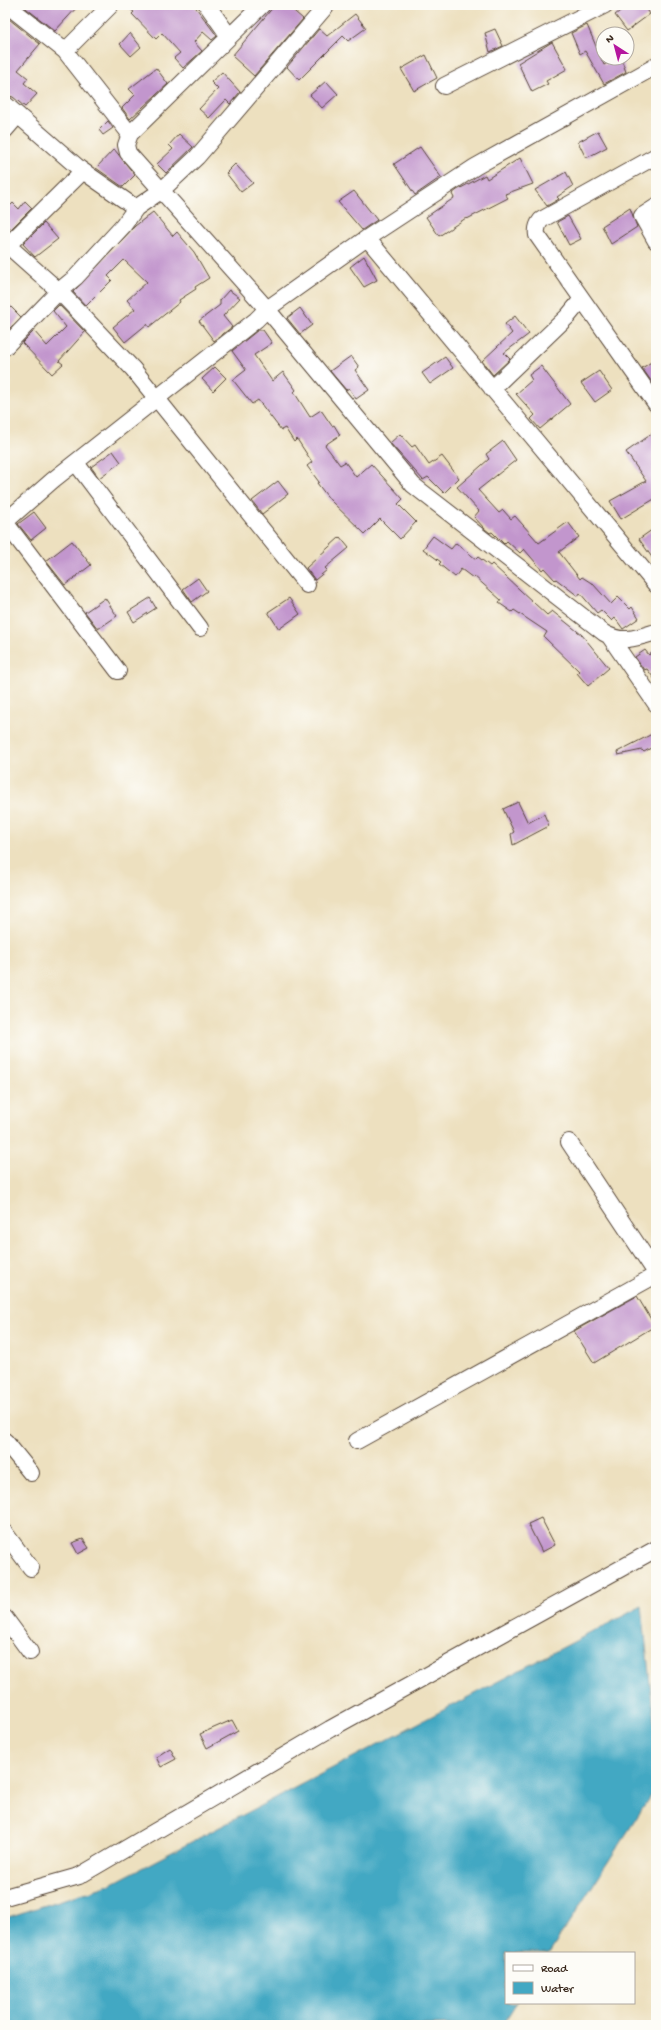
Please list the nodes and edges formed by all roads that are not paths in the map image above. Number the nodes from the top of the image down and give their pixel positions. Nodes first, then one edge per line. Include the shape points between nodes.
1 (7, 5) edge
2 (111, 5) edge
3 (207, 5) edge
4 (262, 5) edge
5 (327, 5) edge
6 (605, 5) edge
7 (229, 36) junction
8 (65, 51) junction
9 (656, 66) edge
10 (444, 86) dead end
11 (5, 104) edge
12 (18, 115) junction
13 (5, 130) edge
14 (130, 134) junction
15 (656, 156) edge
16 (83, 171) junction
17 (162, 190) junction
18 (656, 207) edge
19 (136, 208) junction
20 (367, 238) junction
21 (656, 241) edge
22 (6, 246) edge
23 (60, 291) junction
24 (582, 299) junction
25 (267, 309) junction
26 (5, 347) edge
27 (492, 389) junction
28 (157, 398) junction
29 (656, 404) edge
30 (76, 463) junction
31 (5, 522) edge
32 (307, 585) dead end
33 (656, 585) edge
34 (200, 628) dead end
35 (656, 632) edge
36 (610, 637) junction
37 (118, 671) dead end
38 (656, 704) edge
39 (569, 1142) dead end
40 (656, 1274) edge
41 (5, 1441) edge
42 (357, 1441) dead end
43 (31, 1473) dead end
44 (5, 1533) edge
45 (656, 1549) edge
46 (31, 1568) dead end
47 (5, 1618) edge
48 (30, 1652) dead end
49 (5, 1897) edge

1 - 8 street
2 - 8 street
3 - 7 street
4 - 7 street
5 - 17 street via 197,157
6 - 10 street
7 - 14 street
8 - 14 street
9 - 20 street via 475,168
11 - 12 street
12 - 13 street
12 - 16 street
14 - 17 street via 126,146 128,153
15 - 24 street via 538,223 537,235
16 - 19 street
16 - 22 street
17 - 19 street
17 - 25 street
18 - 21 street via 642,216
19 - 23 street via 76,277
20 - 25 street
20 - 27 street
22 - 23 street
23 - 26 street
23 - 28 street via 133,368
24 - 27 street via 568,316
24 - 29 street
25 - 28 street
25 - 36 street via 413,485
27 - 33 street
28 - 30 street
28 - 32 street
30 - 31 street
30 - 34 street
31 - 37 street
35 - 36 street via 633,640
36 - 38 street
39 - 40 street
40 - 42 street
41 - 43 street
44 - 46 street
45 - 49 street via 330,1728 79,1876
47 - 48 street

